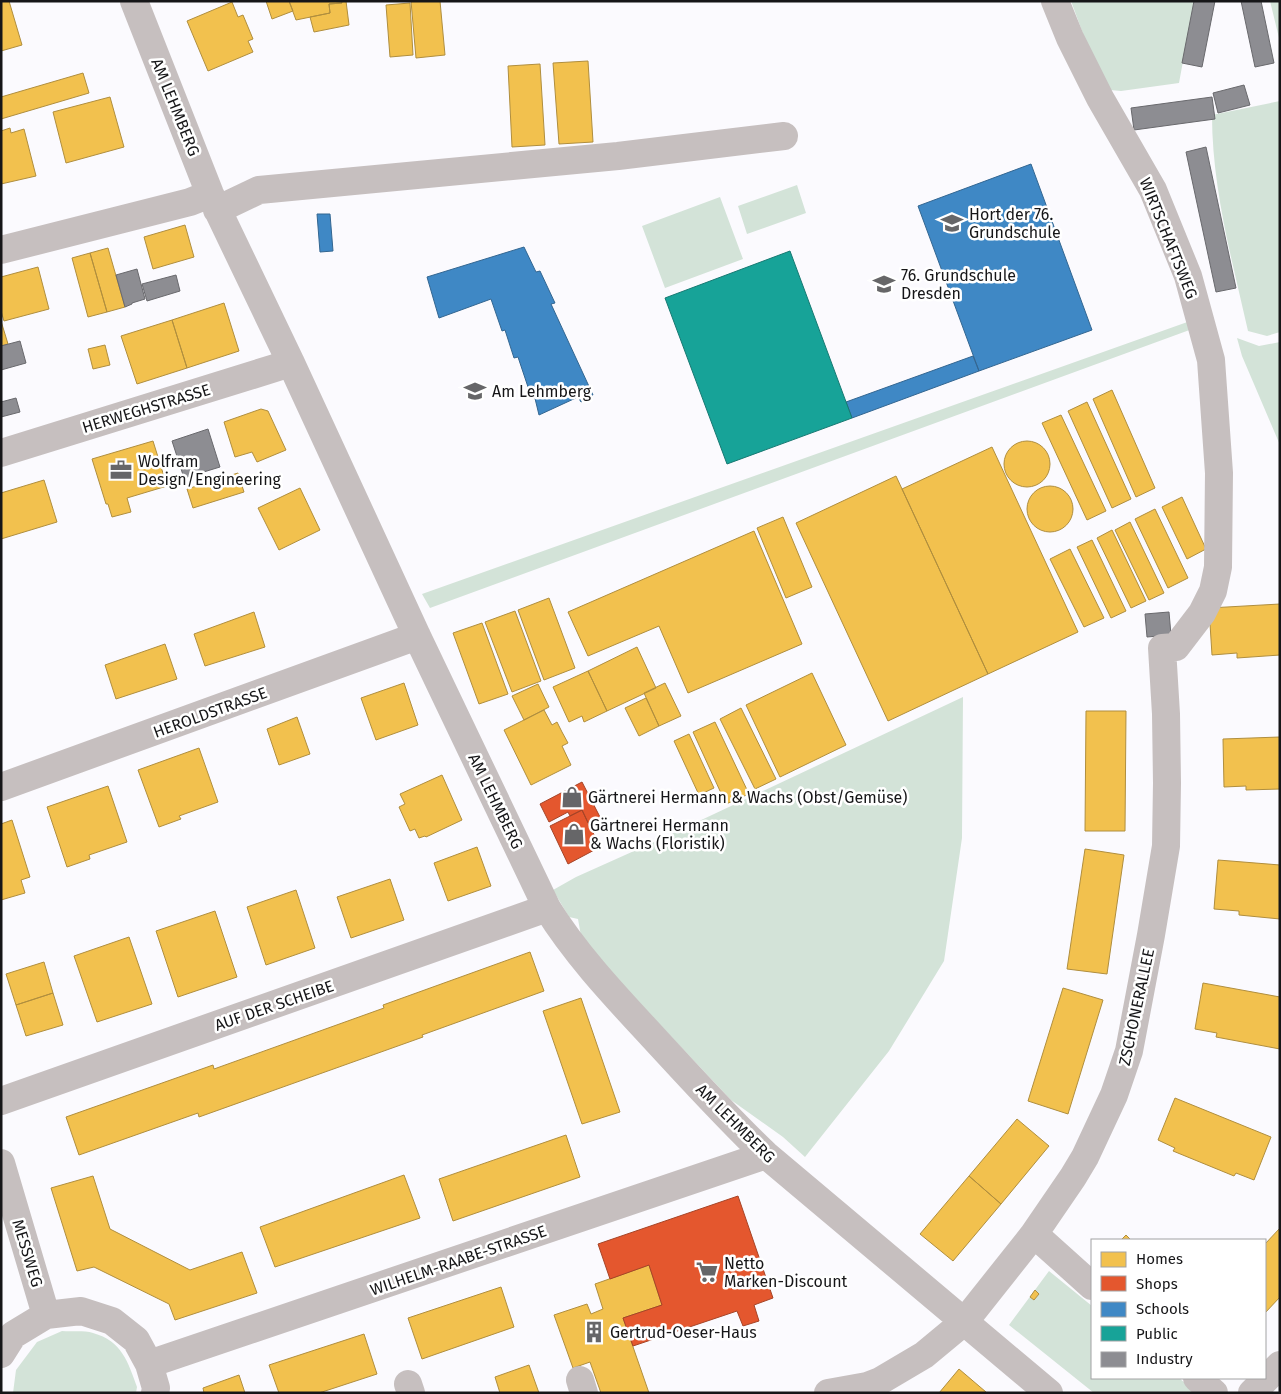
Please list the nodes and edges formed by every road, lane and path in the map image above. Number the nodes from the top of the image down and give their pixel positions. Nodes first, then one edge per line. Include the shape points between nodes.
1 (134, 1) edge
2 (1055, 1) edge
3 (784, 136) dead end
4 (214, 202) junction
5 (1, 250) edge
6 (291, 363) junction
7 (1, 454) edge
8 (417, 636) junction
9 (1162, 648) joint
10 (1, 787) edge
11 (547, 908) junction
12 (1, 1100) edge
13 (766, 1155) junction
14 (1, 1163) edge
15 (1034, 1234) junction
16 (1091, 1285) edge
17 (46, 1315) junction
18 (965, 1321) junction
19 (1, 1354) edge
20 (149, 1364) junction
21 (1280, 1365) edge
22 (1198, 1379) edge
23 (155, 1393) edge
24 (828, 1393) edge
25 (1049, 1393) edge
26 (1214, 1393) edge
27 (1252, 1393) edge

1 - 4 street, AM LEHMBERG
2 - 9 street, WIRTSCHAFTSWEG via 1100,98 1154,190 1188,276 1211,360 1219,473 1218,567 1213,591 1202,613 1176,647
3 - 4 street via 618,156 259,190
4 - 5 street via 180,204
4 - 6 street, AM LEHMBERG
6 - 7 street, HERWEGHSTRASSE
6 - 8 street, AM LEHMBERG
8 - 10 street, HEROLDSTRASSE
8 - 11 street, AM LEHMBERG
9 - 15 street, ZSCHONERALLEE via 1166,714 1166,846 1129,1051 1114,1095 1086,1157
11 - 12 street, AUF DER SCHEIBE
11 - 13 street, AM LEHMBERG via 561,931 626,1008
13 - 18 street, AM LEHMBERG
13 - 20 street, WILHELM-RAABE-STRASSE
14 - 17 street, MESSWEG
15 - 16 street
15 - 18 street, ZSCHONERALLEE
17 - 19 street via 13,1335
17 - 20 street via 81,1311 112,1321 136,1340
18 - 24 street, ZSCHONERALLEE via 924,1355 880,1381
18 - 25 street, AM LEHMBERG
20 - 23 street
21 - 27 street
22 - 26 street

